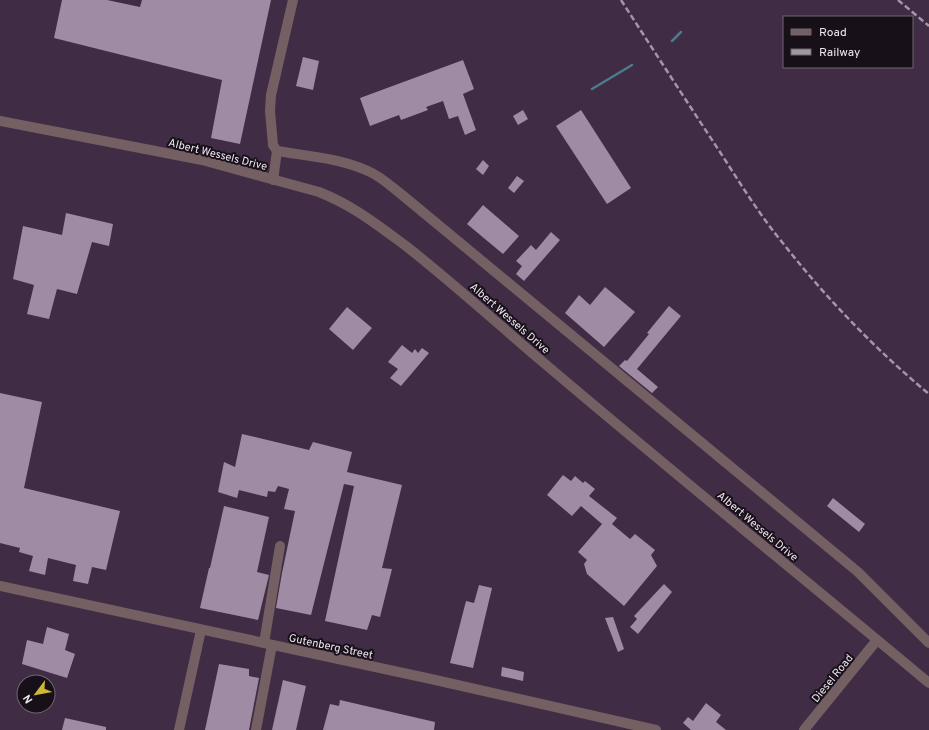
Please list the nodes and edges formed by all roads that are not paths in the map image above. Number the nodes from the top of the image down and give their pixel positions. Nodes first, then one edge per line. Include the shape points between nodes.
1 (293, 0) edge
2 (0, 121) edge
3 (276, 151) junction
4 (273, 180) junction
5 (280, 546) dead end
6 (0, 586) edge
7 (201, 630) junction
8 (877, 640) junction
9 (929, 643) edge
10 (268, 644) junction
11 (929, 683) edge
12 (179, 730) edge
13 (256, 730) edge
14 (656, 730) edge
15 (804, 730) edge

1 - 3 street via 271,95 273,145
2 - 4 street, Albert Wessels Drive via 202,160
3 - 4 street
3 - 9 street via 355,165 369,171 401,194 858,572
4 - 8 street, Albert Wessels Drive via 319,192 355,209 380,226 439,272 544,364
5 - 10 street
6 - 7 street, Gutenberg Street
7 - 10 street, Gutenberg Street
7 - 12 street
8 - 11 street, Albert Wessels Drive
8 - 15 street, Diesel Road
10 - 13 street
10 - 14 street, Gutenberg Street

